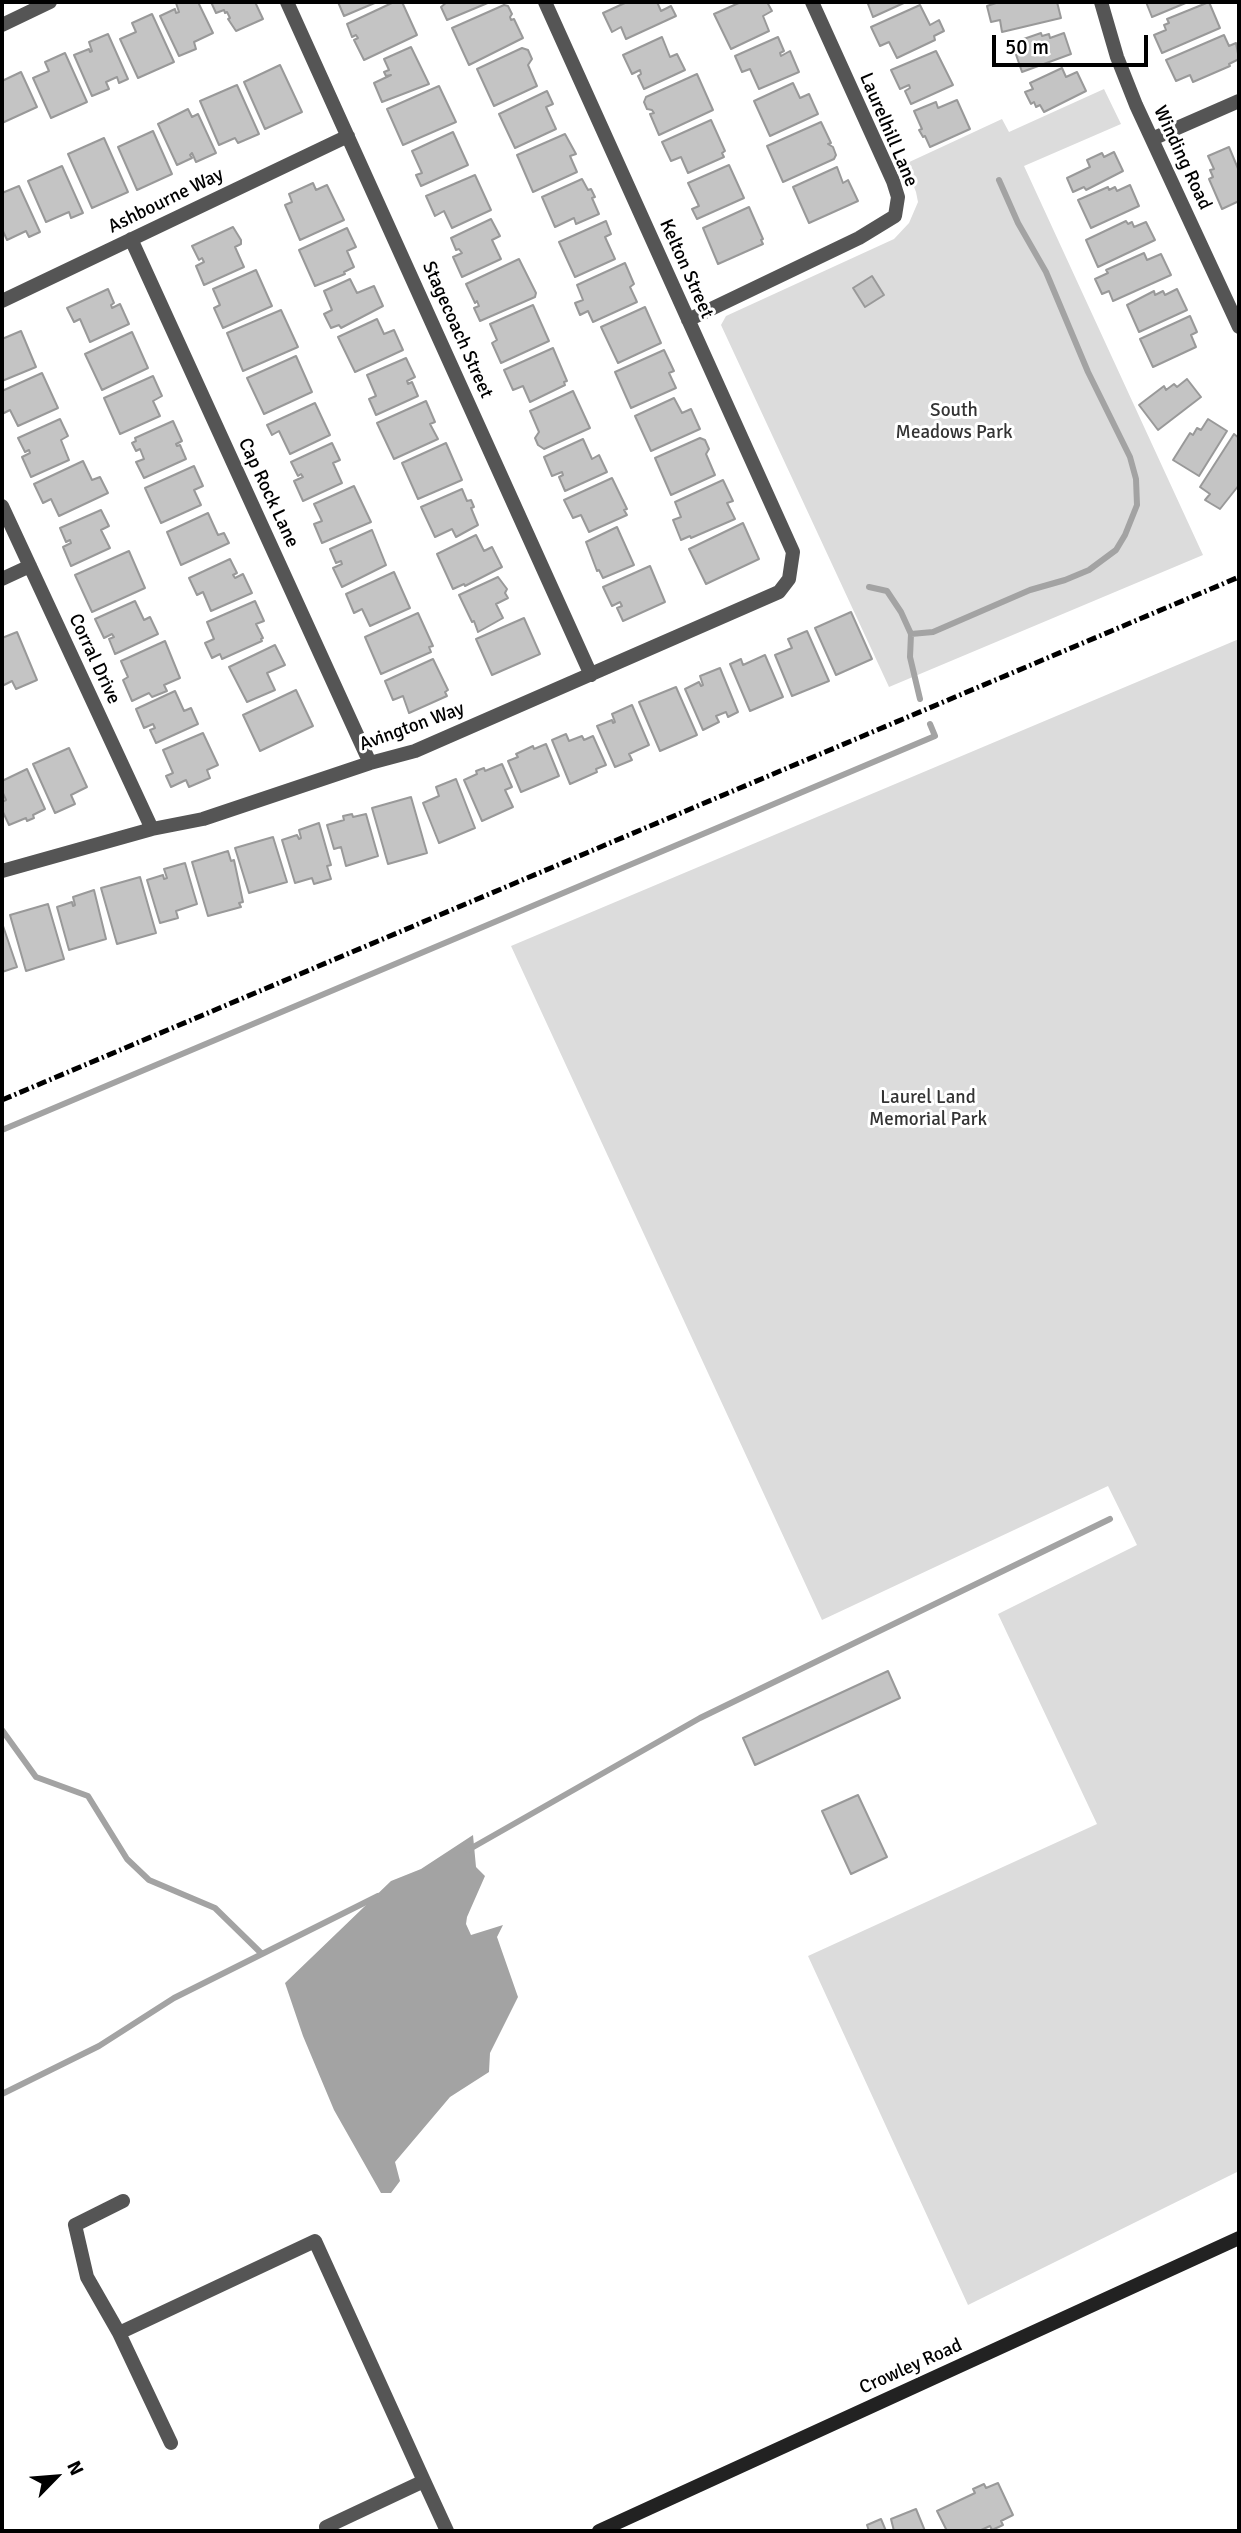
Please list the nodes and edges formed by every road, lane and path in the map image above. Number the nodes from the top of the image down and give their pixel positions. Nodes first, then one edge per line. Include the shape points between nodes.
1 (50, 2) edge
2 (287, 2) edge
3 (545, 2) edge
4 (812, 2) edge
5 (1101, 2) edge
6 (2, 24) edge
7 (1239, 101) edge
8 (348, 136) junction
9 (1152, 139) junction
10 (131, 240) junction
11 (2, 301) edge
12 (688, 320) junction
13 (1239, 327) edge
14 (2, 506) edge
15 (793, 552) joint
16 (30, 566) junction
17 (2, 579) edge
18 (592, 675) junction
19 (370, 763) junction
20 (152, 829) junction
21 (2, 871) edge
22 (123, 2201) dead end
23 (1239, 2238) edge
24 (119, 2333) junction
25 (172, 2443) dead end
26 (424, 2481) junction
27 (326, 2527) dead end
28 (447, 2531) edge
29 (599, 2531) edge

1 - 6 street
2 - 8 street, Stagecoach Street
3 - 12 street, Kelton Street
4 - 12 street, Laurelhill Lane via 892,181 898,197 895,216
5 - 9 street, Winding Road via 1117,57
7 - 9 street
8 - 10 street, Ashbourne Way
8 - 18 street, Stagecoach Street
9 - 13 street, Winding Road
10 - 11 street, Ashbourne Way
10 - 19 street, Cap Rock Lane
12 - 15 street, Kelton Street
14 - 16 street, Corral Drive
15 - 18 street, Avington Way via 789,579 779,592
16 - 17 street
16 - 20 street, Corral Drive
18 - 19 street, Avington Way via 415,751
19 - 20 street, Avington Way via 203,819
20 - 21 street, Avington Way
22 - 24 street via 75,2225 87,2277
23 - 29 main road, Crowley Road
24 - 25 street
24 - 26 street via 315,2241
26 - 27 street
26 - 28 street

